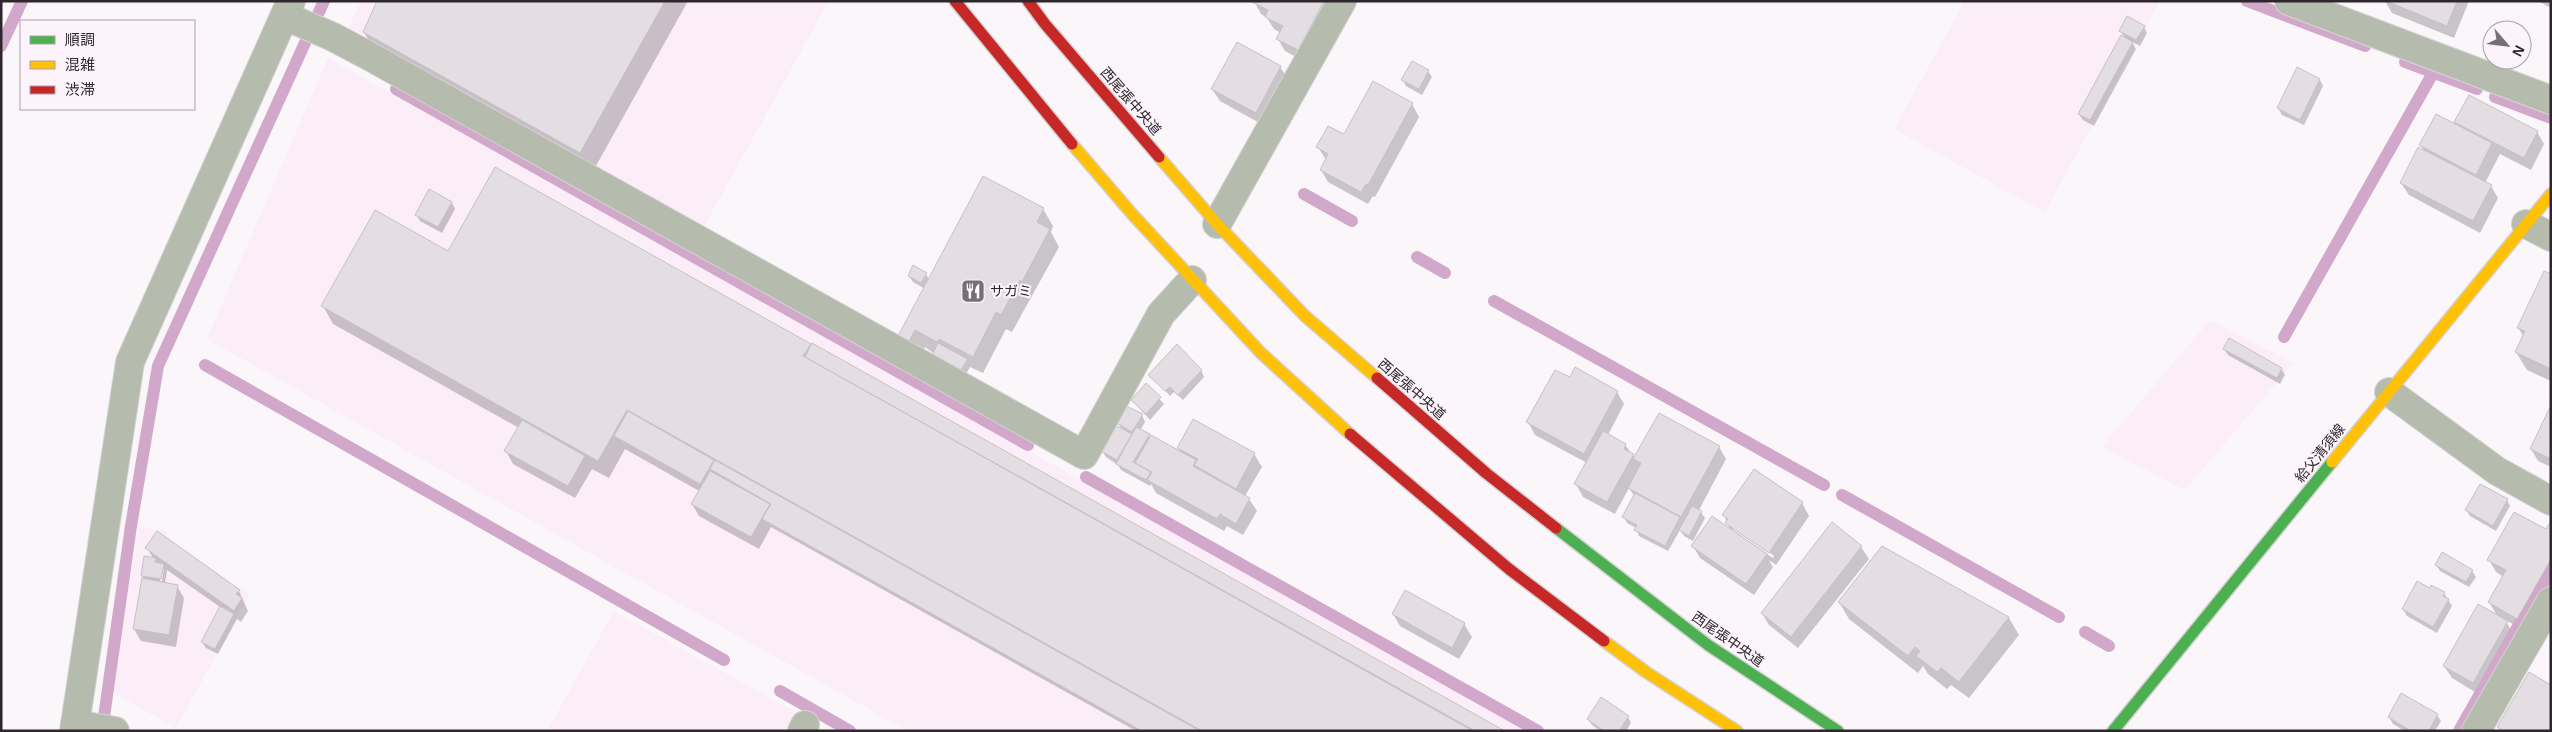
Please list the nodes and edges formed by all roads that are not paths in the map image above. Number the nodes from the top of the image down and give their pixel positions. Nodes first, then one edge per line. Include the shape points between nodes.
1 (955, 1) edge
2 (1028, 1) edge
3 (1342, 1) edge
4 (2289, 1) edge
5 (291, 12) edge
6 (2551, 100) edge
7 (2551, 194) edge
8 (1217, 224) junction
9 (2526, 224) junction
10 (2551, 237) edge
11 (1192, 280) junction
12 (2389, 392) junction
13 (2551, 501) edge
14 (2551, 601) edge
15 (89, 728) edge
16 (1737, 731) edge
17 (1838, 731) edge
18 (2113, 731) edge
19 (2476, 731) edge

1 - 11 main road via 1032,98
2 - 8 main road, 西尾張中央道
3 - 8 street
4 - 6 street
5 - 11 street via 1084,454 1161,314
5 - 15 street via 130,362
7 - 9 main road, 給父清須線
8 - 17 main road, 西尾張中央道 via 1305,316 1486,473 1708,645
9 - 10 street
9 - 12 main road, 給父清須線
11 - 16 main road via 1261,352 1356,440 1509,568 1646,672
12 - 13 street via 2497,471
12 - 18 main road, 給父清須線
14 - 19 street

